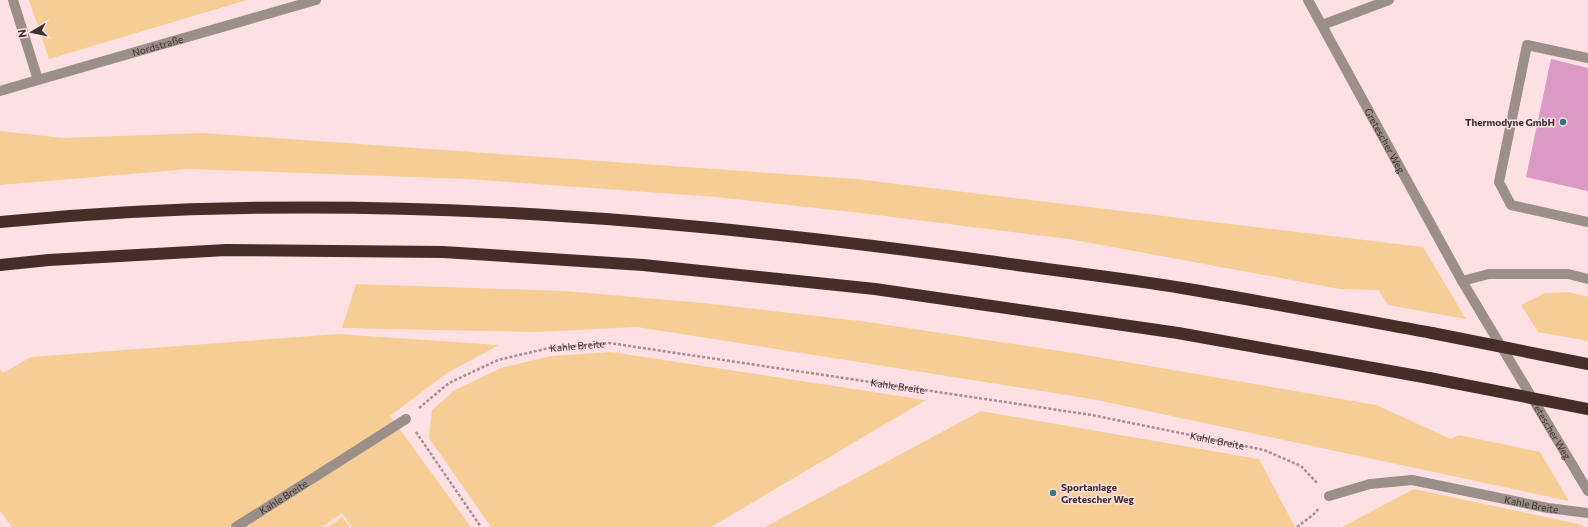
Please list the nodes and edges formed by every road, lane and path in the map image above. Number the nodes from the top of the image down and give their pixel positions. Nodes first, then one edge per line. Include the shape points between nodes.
1 (13, 0) edge
2 (316, 0) edge
3 (1308, 0) edge
4 (1389, 0) edge
5 (1322, 25) junction
6 (1588, 58) edge
7 (38, 80) junction
8 (0, 92) edge
9 (0, 222) edge
10 (1588, 222) edge
11 (0, 265) edge
12 (1588, 278) edge
13 (1462, 281) junction
14 (1588, 364) edge
15 (1588, 409) edge
16 (406, 419) junction
17 (1588, 491) edge
18 (1329, 496) junction
19 (1588, 512) edge
20 (236, 527) edge
21 (481, 527) edge
22 (1297, 527) edge

1 - 7 street
2 - 7 street, Nordstraße
3 - 5 street, Gretescher Weg
4 - 5 street
5 - 13 street, Gretescher Weg
6 - 10 street via 1527,45 1499,182 1510,205
7 - 8 street, Nordstraße
9 - 14 highway, bridge via 222,208 441,209 644,221 878,246 1182,288
11 - 15 highway, bridge via 226,250 443,252 643,265 890,292 1178,333
12 - 13 street via 1568,274 1489,274
13 - 17 street, Gretescher Weg
16 - 18 path, Kahle Breite via 449,383 498,360 549,348 609,343 1092,415 1264,450 1301,466
16 - 20 street, Kahle Breite
16 - 21 path
18 - 19 street, Kahle Breite via 1370,484 1412,480 1548,508
18 - 22 path via 1314,514

